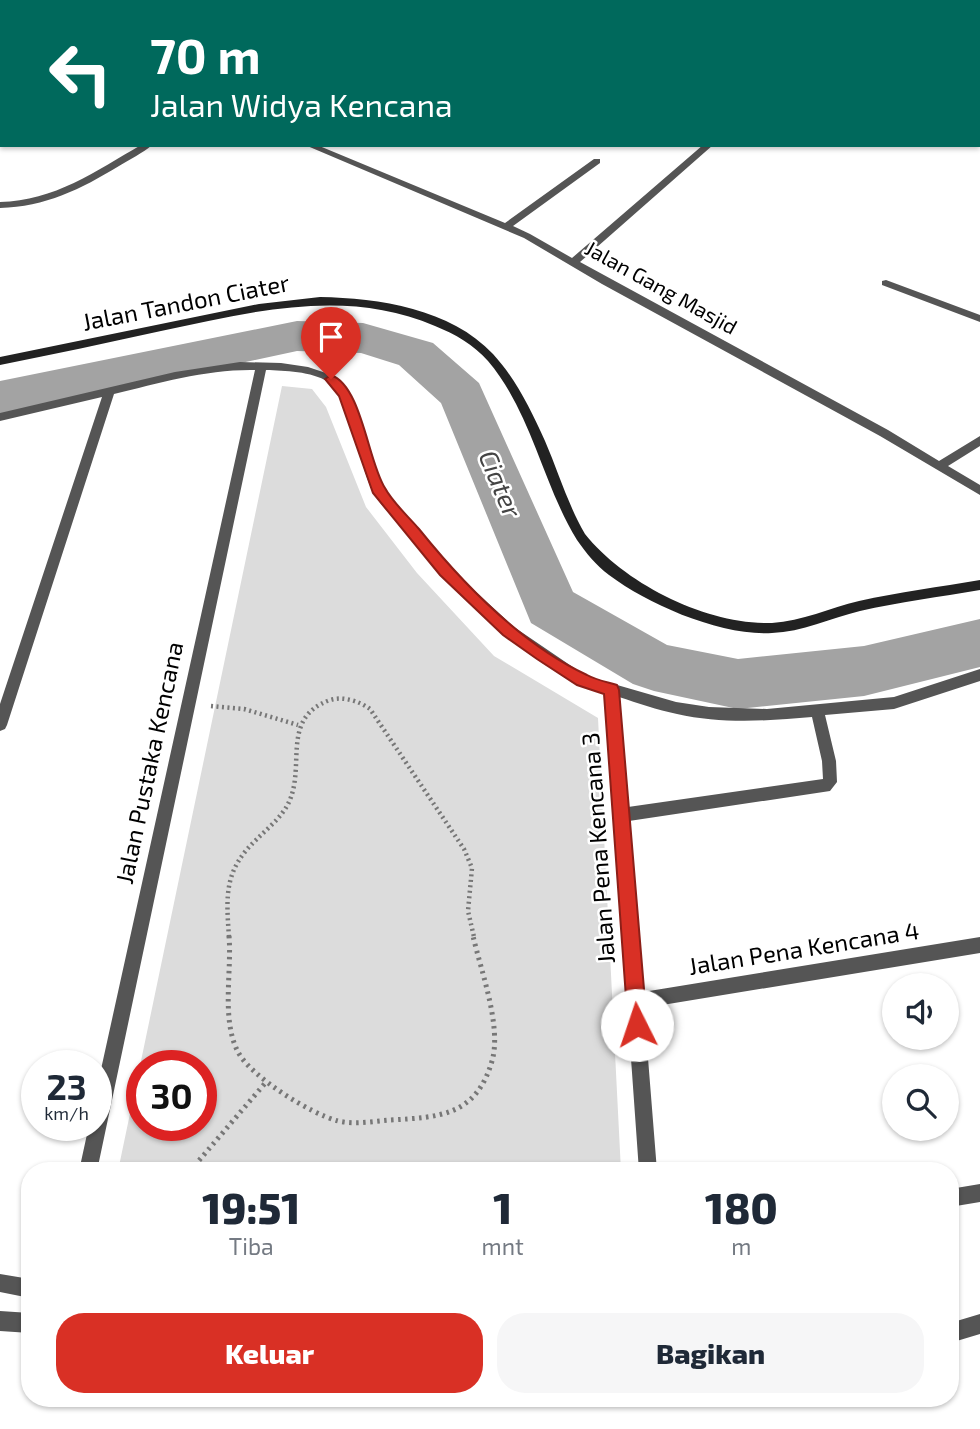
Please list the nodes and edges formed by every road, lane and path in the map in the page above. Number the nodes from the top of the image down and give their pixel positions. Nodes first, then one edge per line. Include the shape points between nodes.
1 (144, 147) edge
2 (314, 147) edge
3 (707, 147) edge
4 (597, 161) dead end
5 (0, 205) edge
6 (507, 226) junction
7 (574, 262) junction
8 (886, 283) dead end
9 (980, 319) edge
10 (0, 361) edge
11 (261, 366) junction
12 (109, 392) junction
13 (0, 417) edge
14 (980, 440) edge
15 (940, 466) junction
16 (980, 491) edge
17 (980, 585) edge
18 (980, 675) edge
19 (612, 690) junction
20 (187, 707) junction
21 (3, 708) edge
22 (817, 710) junction
23 (0, 725) edge
24 (299, 726) junction
25 (621, 815) junction
26 (980, 945) edge
27 (636, 1001) junction
28 (267, 1081) junction
29 (90, 1162) edge
30 (198, 1162) edge
31 (647, 1162) edge
32 (980, 1193) edge
33 (959, 1196) edge
34 (0, 1283) edge
35 (21, 1287) edge
36 (0, 1321) edge
37 (21, 1322) edge
38 (980, 1324) edge
39 (959, 1331) edge

1 - 5 street via 45,201
2 - 6 street, Jalan Gang Masjid
3 - 7 street
4 - 6 street
6 - 7 street, Jalan Gang Masjid
7 - 15 street, Jalan Gang Masjid
8 - 9 street
10 - 17 street, Jalan Tandon Ciater via 265,305 318,300 366,303 410,313 452,329 490,356 516,393 581,538 599,558 639,587 730,623 762,628
11 - 12 street via 175,376
11 - 19 street via 308,371 331,379 345,395 378,490 445,571 542,655 582,680
11 - 20 street, Jalan Pustaka Kencana
12 - 13 street
12 - 21 street
14 - 15 street
15 - 16 street, Jalan Gang Masjid
18 - 22 street via 894,703
19 - 22 street via 709,713 767,715
19 - 25 street, Jalan Pena Kencana 3
20 - 24 path via 244,709
20 - 29 street, Jalan Pustaka Kencana
21 - 23 street
22 - 25 street via 831,771 825,786
24 - 28 path via 291,798 282,815 239,859 228,884 232,1026 237,1050
24 - 28 path via 313,706 324,700 361,702 464,849 472,868 468,911 496,1040 488,1076 477,1092 442,1115 348,1123 329,1118
25 - 27 street, Jalan Pena Kencana 3
26 - 27 street, Jalan Pena Kencana 4
27 - 31 street, Jalan Pena Kencana 3
28 - 30 path
32 - 33 street
34 - 35 street
36 - 37 street
38 - 39 street

